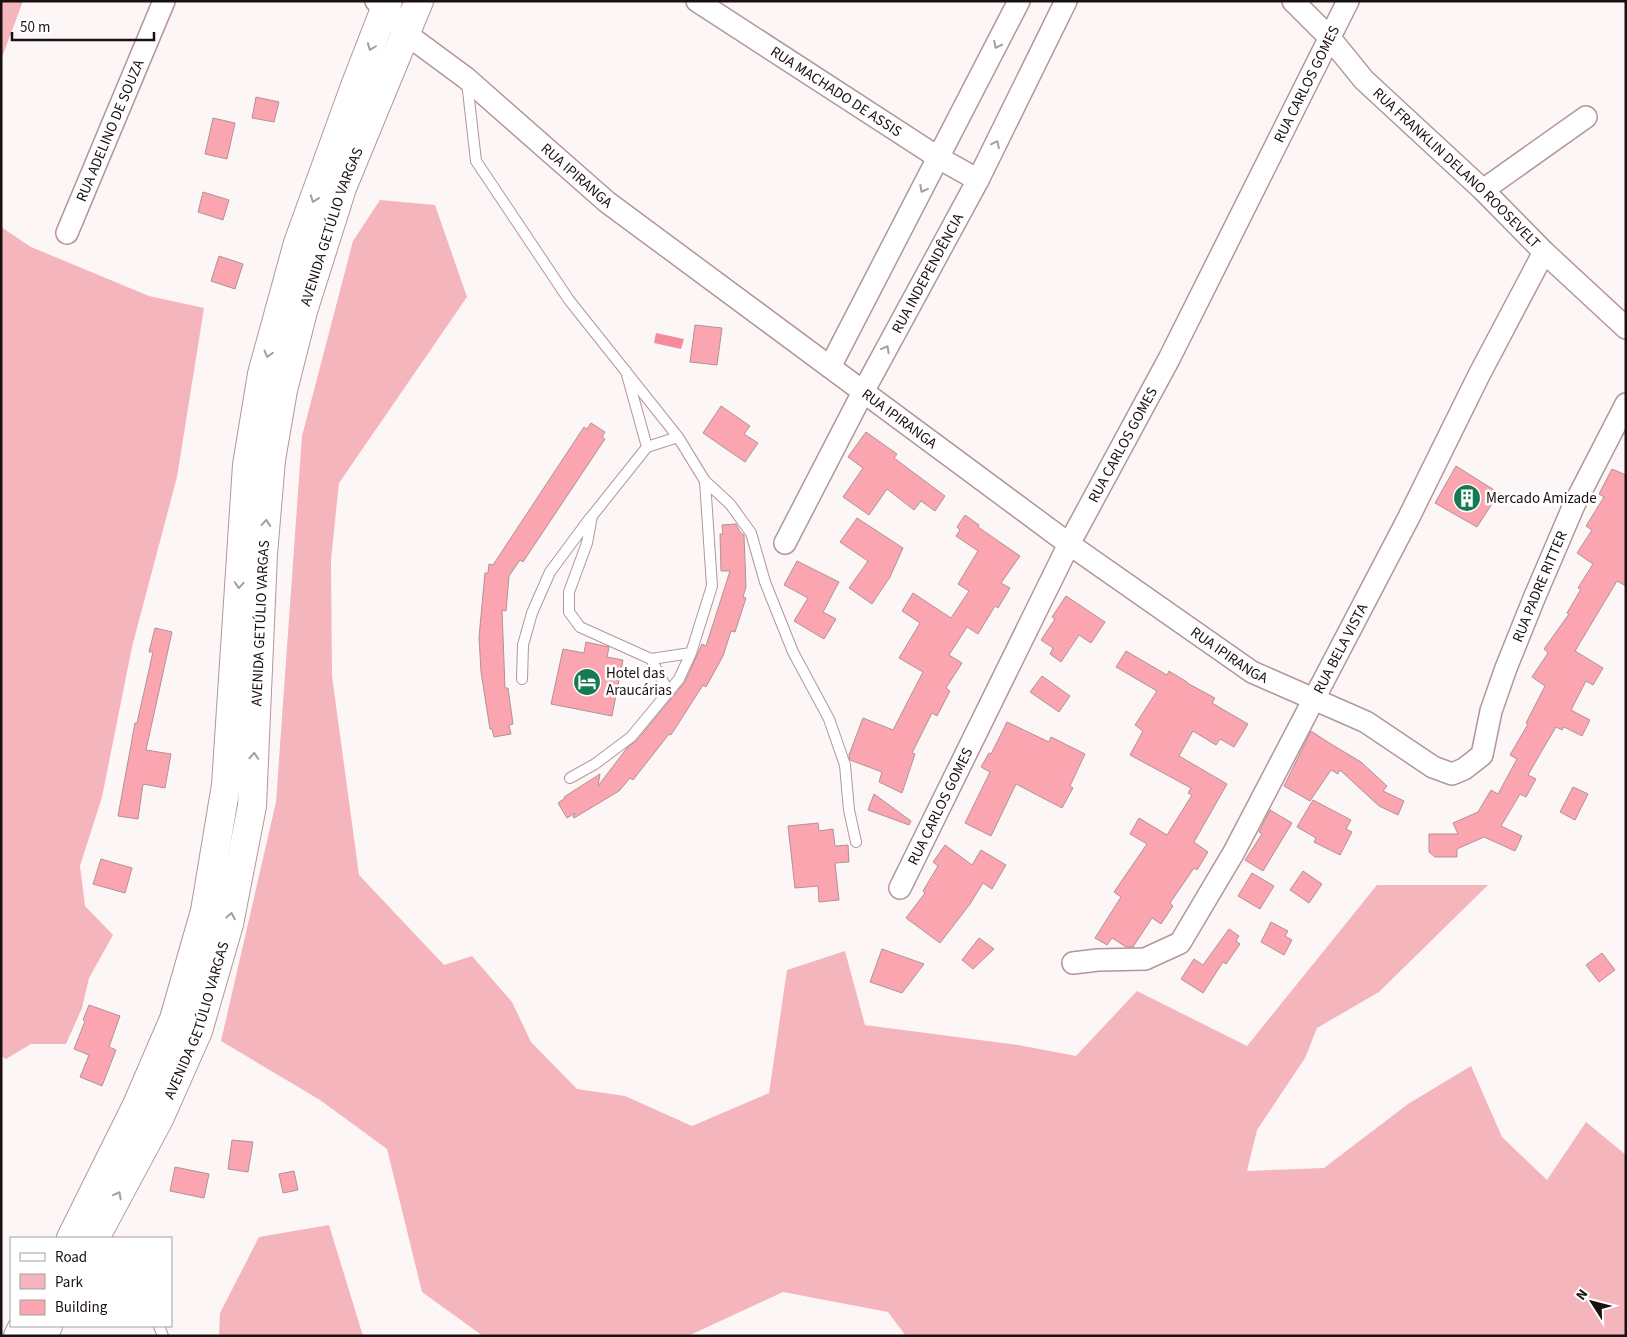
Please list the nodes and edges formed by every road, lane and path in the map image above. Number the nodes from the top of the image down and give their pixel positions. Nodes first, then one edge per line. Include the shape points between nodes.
1 (164, 1) edge
2 (419, 1) edge
3 (697, 1) edge
4 (1019, 1) edge
5 (1066, 1) edge
6 (1293, 1) edge
7 (1348, 1) edge
8 (384, 3) edge
9 (405, 33) junction
10 (1329, 37) junction
11 (466, 78) junction
12 (1586, 117) dead end
13 (939, 158) junction
14 (978, 180) junction
15 (1483, 190) junction
16 (67, 233) dead end
17 (1544, 252) junction
18 (1626, 328) edge
19 (830, 367) junction
20 (626, 371) junction
21 (863, 392) junction
22 (1626, 404) edge
23 (678, 437) junction
24 (647, 448) junction
25 (705, 481) junction
26 (592, 516) junction
27 (785, 543) dead end
28 (1069, 544) junction
29 (692, 653) junction
30 (651, 659) junction
31 (522, 679) dead end
32 (668, 691) junction
33 (1314, 699) junction
34 (1464, 769) joint
35 (570, 778) dead end
36 (856, 842) dead end
37 (900, 888) dead end
38 (1073, 963) dead end
39 (71, 1237) edge
40 (96, 1237) edge

1 - 16 street, RUA ADELINO DE SOUZA
2 - 9 main road, AVENIDA GETÚLIO VARGAS
3 - 13 street, RUA MACHADO DE ASSIS
4 -> 13 street
14 -> 5 street, RUA INDEPENDÊNCIA
6 - 10 street, RUA FRANKLIN DELANO ROOSEVELT
7 - 10 street, RUA CARLOS GOMES
8 - 9 street, RUA IPIRANGA
8 -> 39 main road, AVENIDA GETÚLIO VARGAS via 298,243 262,374 247,466 226,786 205,911 174,1019 137,1105
9 - 11 street, RUA IPIRANGA
40 -> 9 main road, AVENIDA GETÚLIO VARGAS via 159,1119 198,1031 229,924 252,806 271,460 284,390 302,311 342,188
10 - 15 street, RUA FRANKLIN DELANO ROOSEVELT via 1364,80
10 - 28 street, RUA CARLOS GOMES via 1169,359
11 - 19 street, RUA IPIRANGA via 608,202
11 - 20 lane via 476,161 569,300
12 - 15 street
13 - 14 street, RUA MACHADO DE ASSIS
13 -> 19 street
21 -> 14 street, RUA INDEPENDÊNCIA
15 - 17 street, RUA FRANKLIN DELANO ROOSEVELT
17 - 18 street, RUA FRANKLIN DELANO ROOSEVELT
17 - 33 street, RUA BELA VISTA
19 - 21 street, RUA IPIRANGA
20 - 23 lane
20 - 24 lane
21 - 27 street, RUA INDEPENDÊNCIA
21 - 28 street, RUA IPIRANGA
22 - 34 street, RUA PADRE RITTER via 1574,505 1535,596 1491,711 1482,755
23 - 24 lane
23 - 25 lane
24 - 26 lane
25 - 29 lane via 712,586
25 - 36 lane via 730,504 751,533 765,582 793,652 830,719 844,765 848,810
26 - 30 lane via 588,542 569,592 569,612 580,626
26 - 31 lane via 550,572 532,613 523,646
28 - 33 street, RUA IPIRANGA via 1252,672
28 - 37 street, RUA CARLOS GOMES
29 - 30 lane
29 - 32 lane via 679,679
30 - 32 lane
32 - 35 lane via 631,737
33 - 34 street, RUA IPIRANGA via 1366,722 1433,768 1452,774
33 - 38 street, RUA BELA VISTA via 1234,852 1180,943 1145,959

